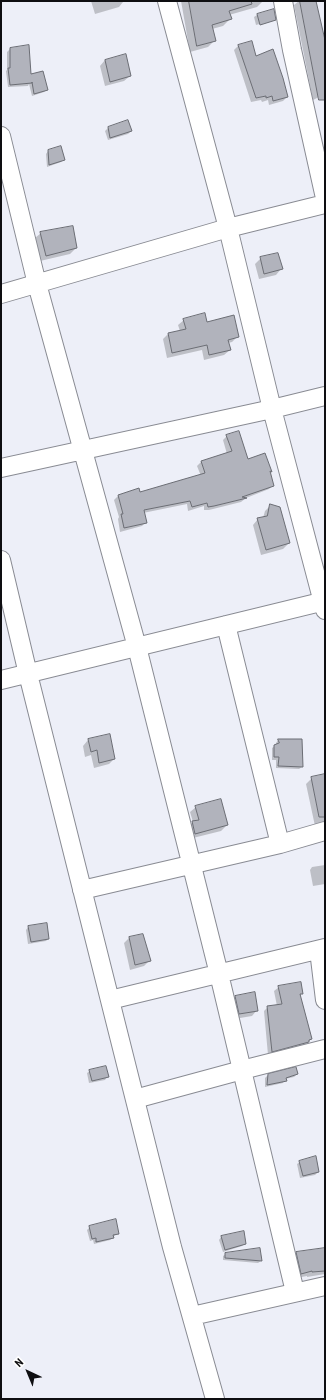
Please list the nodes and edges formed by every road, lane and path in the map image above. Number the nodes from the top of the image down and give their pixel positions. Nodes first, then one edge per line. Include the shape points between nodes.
1 (167, 1) edge
2 (284, 1) edge
3 (1, 136) edge
4 (325, 198) edge
5 (325, 204) edge
6 (228, 228) junction
7 (37, 284) junction
8 (1, 294) edge
9 (325, 396) edge
10 (272, 409) junction
11 (84, 450) junction
12 (1, 468) edge
13 (1, 560) edge
14 (324, 604) edge
15 (226, 625) junction
16 (137, 647) junction
17 (28, 674) junction
18 (1, 680) edge
19 (325, 831) edge
20 (280, 844) junction
21 (191, 864) junction
22 (82, 890) junction
23 (322, 949) edge
24 (219, 974) junction
25 (110, 1000) junction
26 (325, 1000) edge
27 (325, 1049) edge
28 (242, 1070) junction
29 (135, 1099) junction
30 (325, 1286) edge
31 (295, 1292) junction
32 (192, 1316) junction
33 (215, 1399) edge

1 - 6 street
2 - 4 street via 292,50
3 - 7 street
5 - 6 street
6 - 7 street
6 - 10 street
7 - 8 street
7 - 11 street
9 - 10 street
10 - 11 street
10 - 14 street
11 - 12 street
11 - 16 street
13 - 17 street
14 - 15 street
15 - 16 street
15 - 20 street
16 - 17 street
16 - 21 street
17 - 18 street
17 - 22 street
19 - 20 street
20 - 21 street
21 - 22 street
21 - 24 street
22 - 25 street
23 - 24 street
23 - 26 street
24 - 25 street
24 - 28 street
25 - 29 street
27 - 28 street
28 - 29 street
28 - 31 street
29 - 32 street
30 - 31 street
31 - 32 street
32 - 33 street

